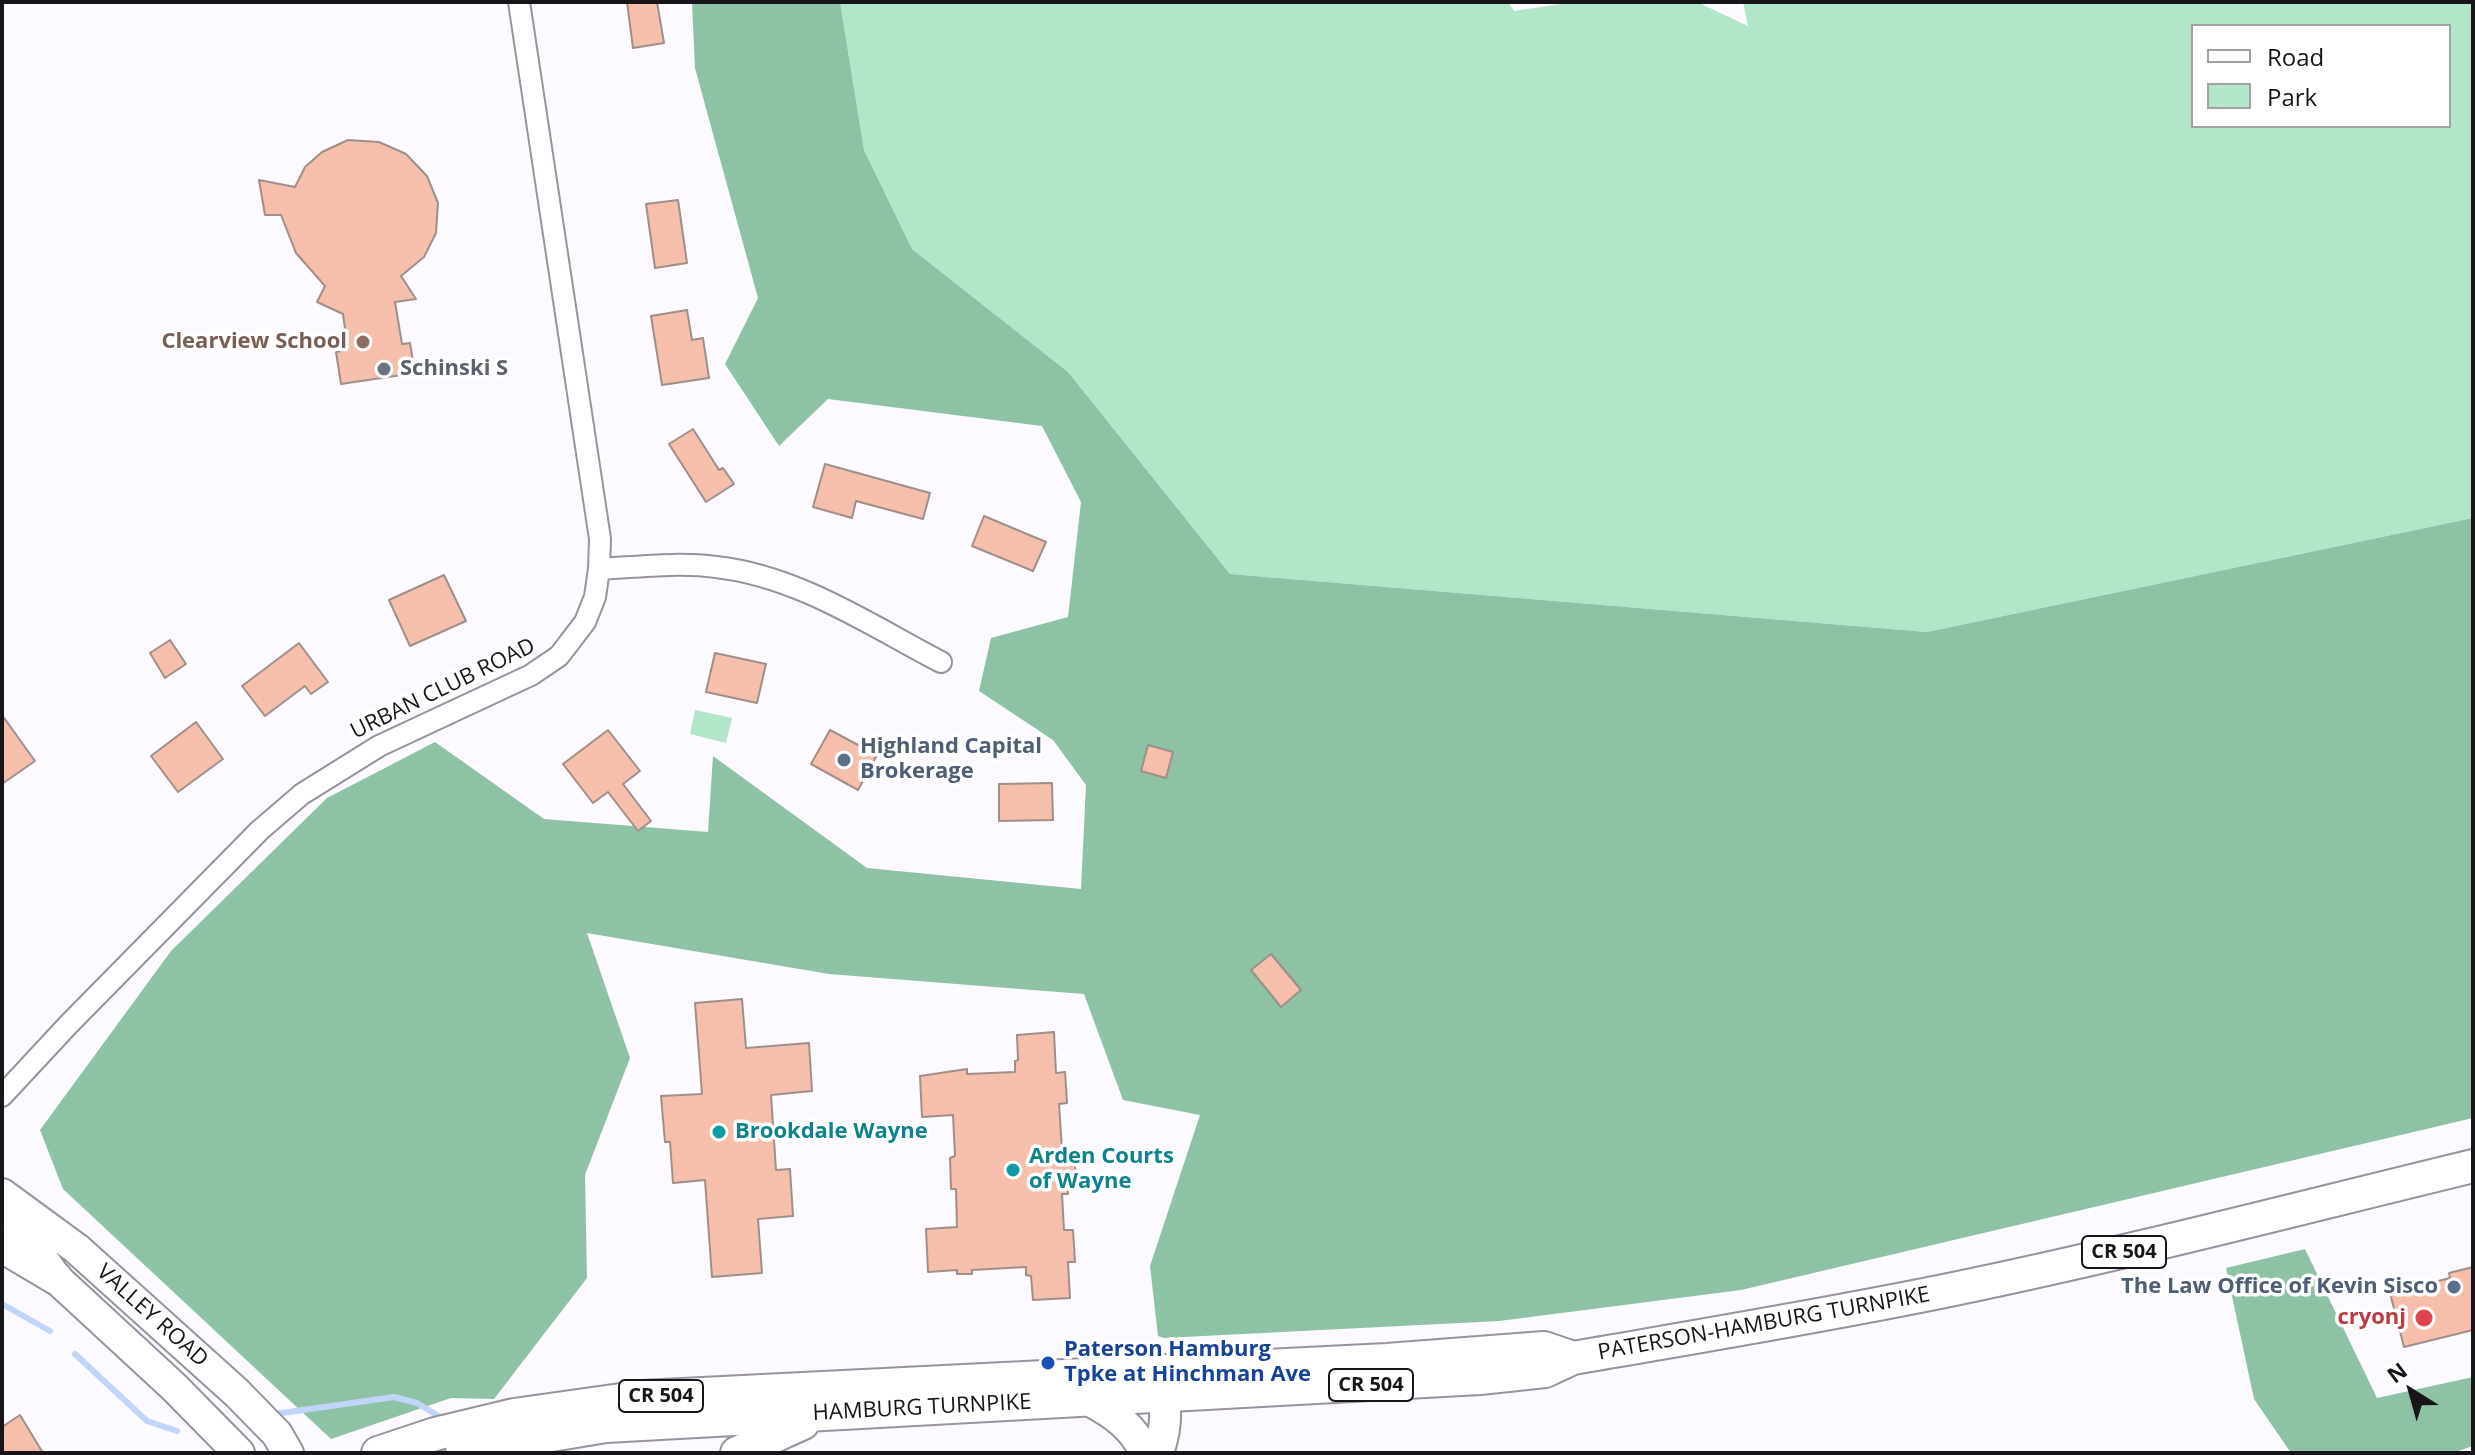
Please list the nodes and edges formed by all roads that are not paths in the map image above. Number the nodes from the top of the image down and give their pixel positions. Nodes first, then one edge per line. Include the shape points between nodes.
1 (519, 2) edge
2 (599, 569) junction
3 (941, 662) dead end
4 (2, 1096) edge
5 (2473, 1166) edge
6 (2, 1194) edge
7 (2, 1202) edge
8 (2, 1246) edge
9 (56, 1278) junction
10 (1573, 1358) joint
11 (1161, 1384) junction
12 (1089, 1400) junction
13 (829, 1413) junction
14 (530, 1438) junction
15 (473, 1443) edge
16 (239, 1453) edge
17 (288, 1453) edge
18 (378, 1453) edge
19 (583, 1453) edge
20 (737, 1453) edge
21 (1145, 1453) edge
22 (1158, 1453) edge

1 - 2 street, URBAN CLUB ROAD via 600,539
2 - 3 street via 680,565 754,573 816,596
2 - 4 street, URBAN CLUB ROAD via 585,622 559,656 531,675 379,746 302,794 260,830
5 - 10 main road, PATERSON-HAMBURG TURNPIKE / CR 504 via 1970,1286 1773,1326
6 - 17 main road, VALLEY ROAD via 77,1249 215,1373 277,1434
7 - 9 main road, VALLEY ROAD
8 - 9 main road
9 - 16 main road, VALLEY ROAD
10 - 11 main road, HAMBURG TURNPIKE / CR 504 via 1545,1371 1496,1377
11 - 12 main road, HAMBURG TURNPIKE / CR 504
11 - 15 main road, CR 504 via 642,1397 569,1405
11 - 22 main road via 1165,1433
12 - 13 main road, HAMBURG TURNPIKE / CR 504
12 - 21 main road via 1115,1414
13 - 14 main road, HAMBURG TURNPIKE / CR 504 via 644,1422
13 - 20 main road
14 - 15 main road, HAMBURG TURNPIKE / CR 504
14 - 19 main road
15 - 18 main road, CR 504 via 435,1434

